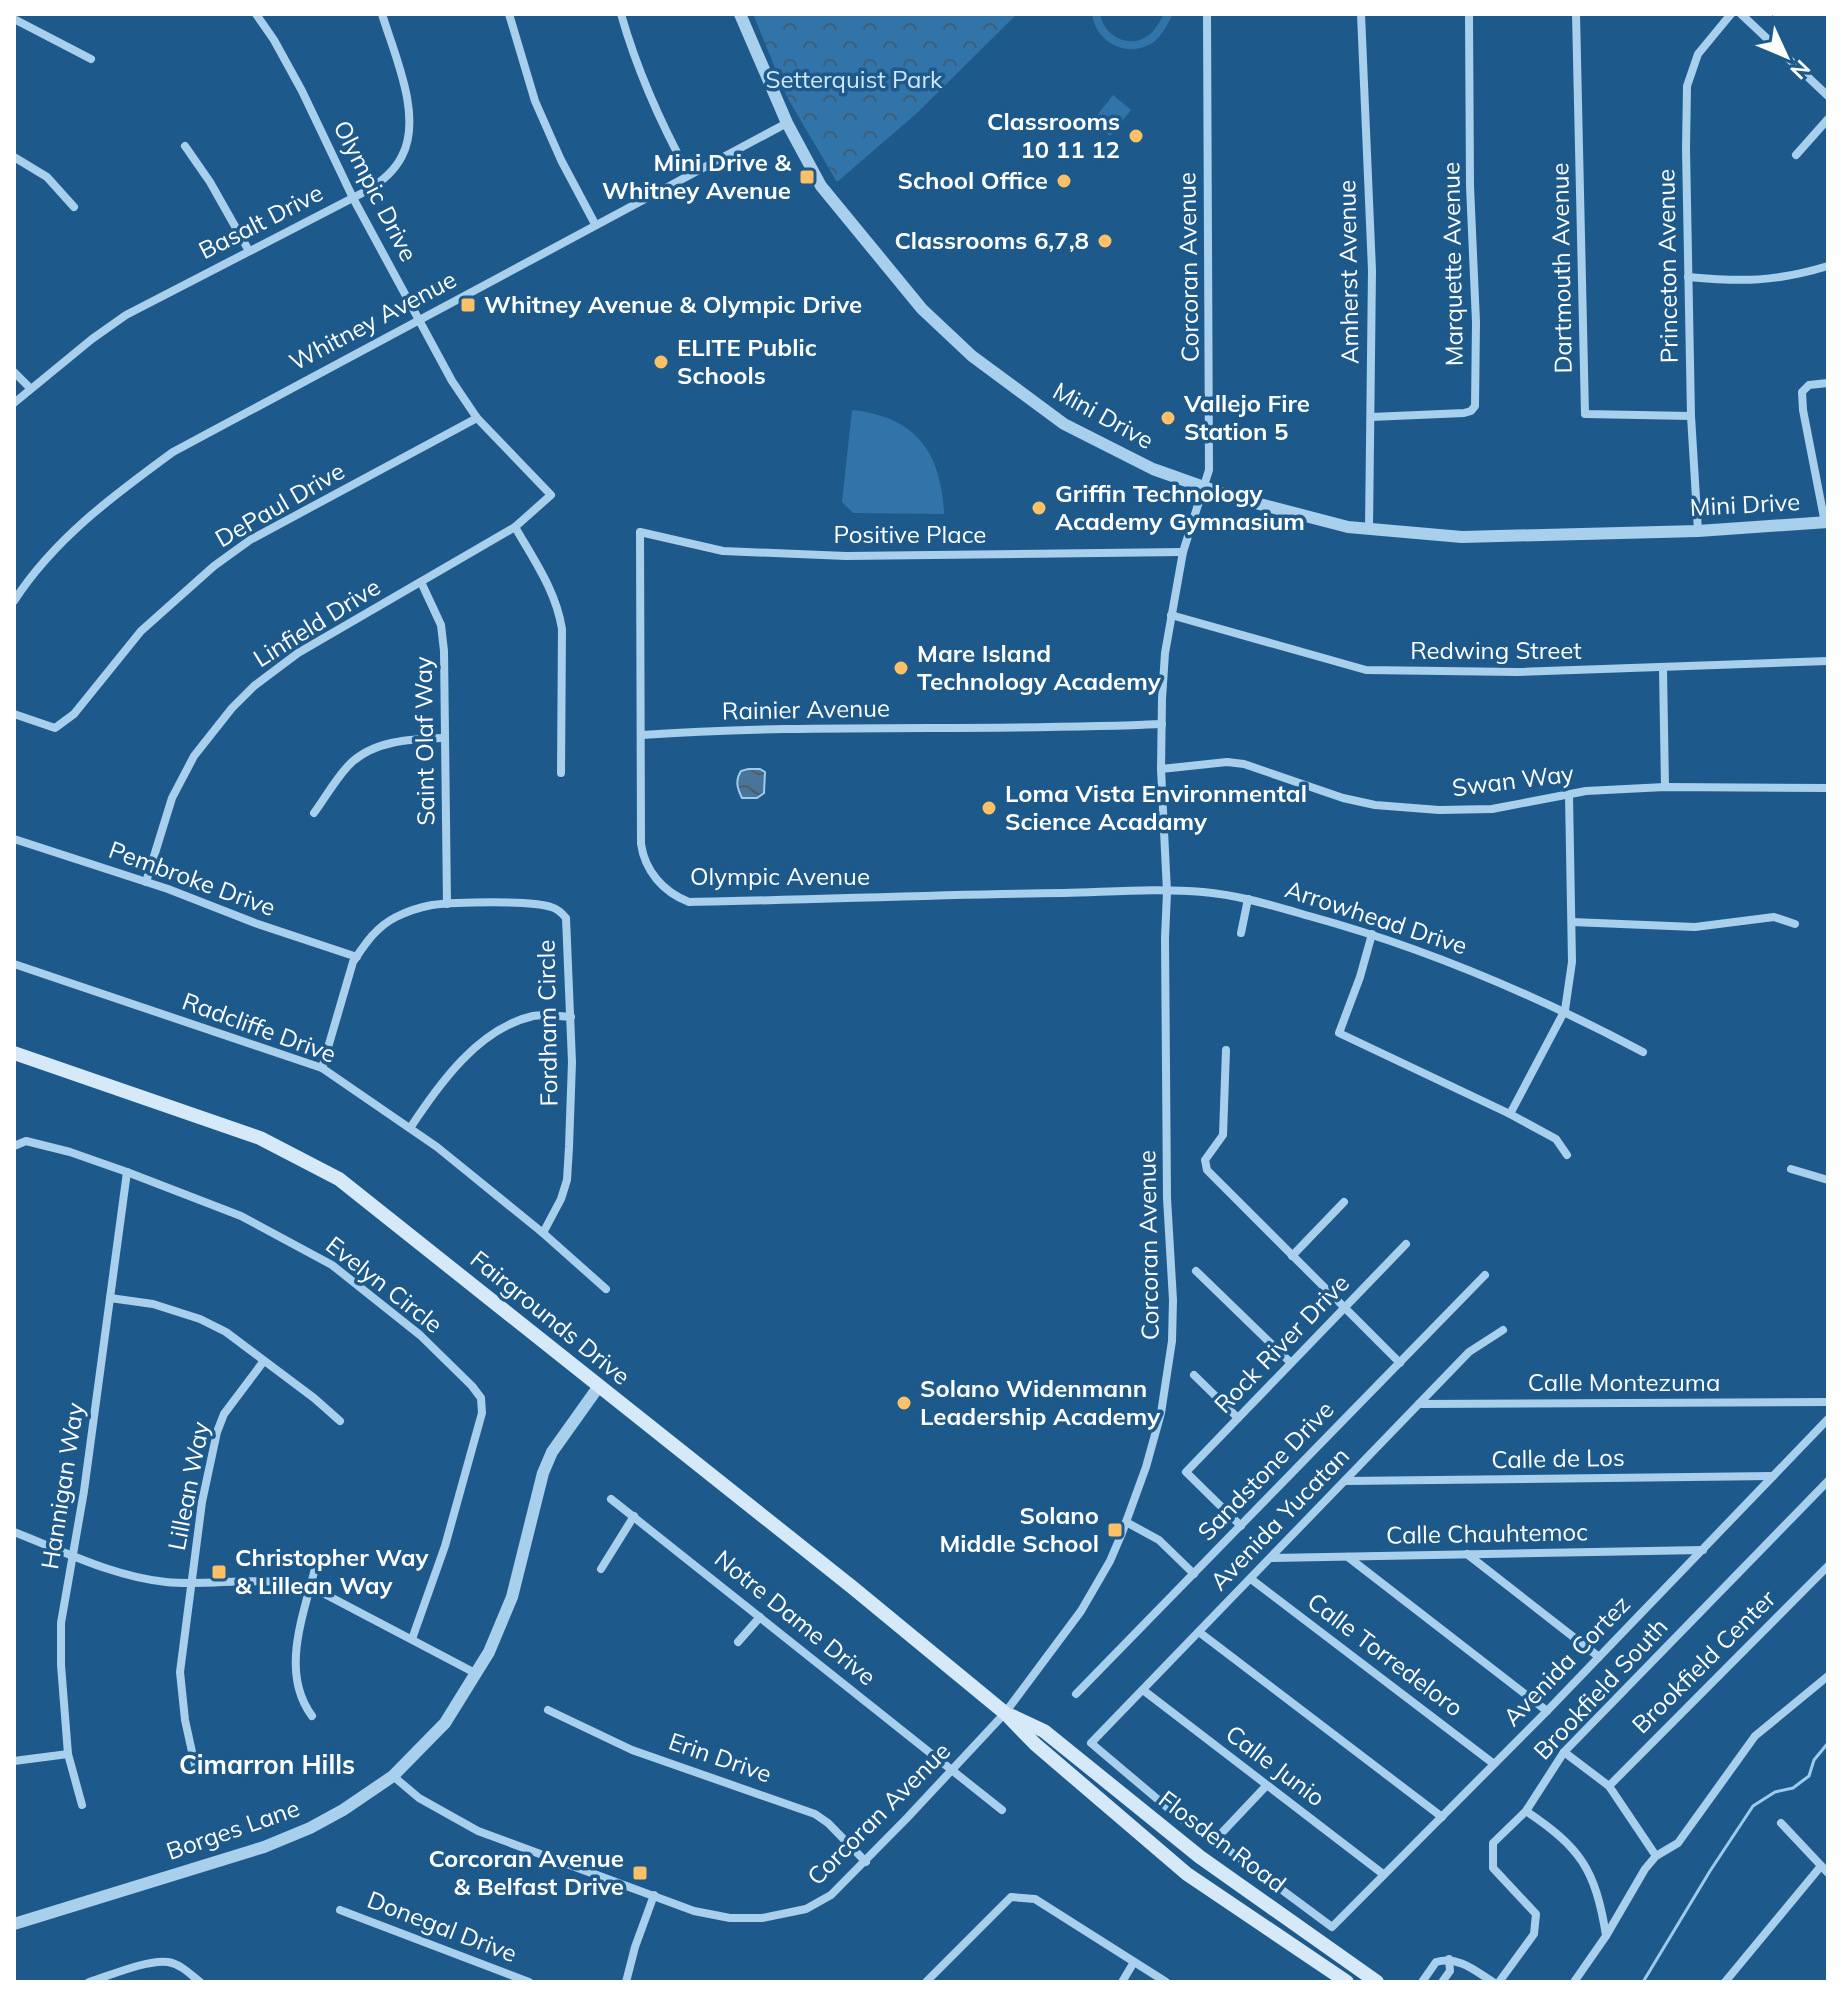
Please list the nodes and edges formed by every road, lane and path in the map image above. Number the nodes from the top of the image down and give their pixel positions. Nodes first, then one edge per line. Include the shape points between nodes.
1 (256, 14) edge
2 (382, 14) edge
3 (509, 14) edge
4 (621, 14) edge
5 (740, 14) edge
6 (1207, 14) edge
7 (1361, 14) edge
8 (1469, 14) edge
9 (1576, 14) edge
10 (1731, 14) edge
11 (1741, 14) edge
12 (14, 19) edge
13 (91, 59) dead end
14 (1828, 96) edge
15 (1828, 119) edge
16 (787, 123) junction
17 (185, 146) dead end
18 (1796, 155) dead end
19 (14, 157) edge
20 (689, 175) junction
21 (353, 198) junction
22 (74, 207) dead end
23 (595, 224) junction
24 (249, 251) junction
25 (1828, 266) edge
26 (1688, 277) junction
27 (419, 320) junction
28 (14, 372) edge
29 (1828, 383) edge
30 (30, 388) junction
31 (14, 403) edge
32 (1691, 416) junction
33 (1371, 417) junction
34 (477, 418) junction
35 (1204, 487) junction
36 (1826, 522) edge
37 (515, 527) junction
38 (1369, 529) junction
39 (1698, 531) junction
40 (640, 532) joint
41 (1183, 552) junction
42 (421, 582) junction
43 (14, 601) edge
44 (1171, 615) junction
45 (1828, 661) edge
46 (1663, 669) junction
47 (14, 714) edge
48 (1162, 724) junction
49 (642, 735) junction
50 (444, 738) junction
51 (1161, 769) junction
52 (561, 773) dead end
53 (1665, 787) junction
54 (1828, 788) edge
55 (1569, 795) junction
56 (314, 813) dead end
57 (14, 839) edge
58 (146, 882) junction
59 (1167, 892) junction
60 (1248, 899) junction
61 (447, 904) junction
62 (1572, 922) junction
63 (1795, 924) dead end
64 (1241, 933) dead end
65 (1372, 934) junction
66 (357, 957) junction
67 (14, 964) edge
68 (1565, 1010) junction
69 (571, 1017) junction
70 (1226, 1050) dead end
71 (1643, 1052) dead end
72 (14, 1053) edge
73 (322, 1068) junction
74 (1510, 1114) junction
75 (410, 1128) junction
76 (14, 1146) edge
77 (1567, 1155) dead end
78 (1791, 1169) dead end
79 (127, 1172) junction
80 (1828, 1180) edge
81 (1344, 1202) dead end
82 (543, 1233) junction
83 (1406, 1244) dead end
84 (1292, 1256) junction
85 (1196, 1271) dead end
86 (1485, 1275) dead end
87 (606, 1289) dead end
88 (110, 1298) junction
89 (1345, 1308) junction
90 (1503, 1330) dead end
91 (263, 1362) junction
92 (1291, 1363) junction
93 (1400, 1363) junction
94 (1194, 1375) dead end
95 (599, 1386) junction
96 (1828, 1402) edge
97 (1419, 1404) junction
98 (1238, 1418) junction
99 (1828, 1419) edge
100 (340, 1421) dead end
101 (1773, 1476) junction
102 (1345, 1481) junction
103 (1828, 1481) edge
104 (611, 1499) dead end
105 (634, 1516) junction
106 (1126, 1522) junction
107 (1241, 1526) junction
108 (14, 1532) edge
109 (1703, 1550) junction
110 (1467, 1554) junction
111 (73, 1555) junction
112 (1347, 1557) junction
113 (1272, 1558) junction
114 (317, 1560) dead end
115 (1828, 1566) edge
116 (601, 1569) dead end
117 (1194, 1574) junction
118 (1251, 1579) junction
119 (192, 1583) junction
120 (311, 1588) junction
121 (760, 1617) junction
122 (1199, 1632) junction
123 (412, 1639) junction
124 (738, 1642) dead end
125 (1599, 1657) junction
126 (477, 1674) junction
127 (1828, 1676) edge
128 (1143, 1690) junction
129 (1076, 1694) dead end
130 (548, 1710) dead end
131 (1547, 1711) junction
132 (1005, 1713) junction
133 (312, 1716) dead end
134 (1044, 1731) joint
135 (1035, 1744) joint
136 (1564, 1752) junction
137 (68, 1754) junction
138 (14, 1761) edge
139 (1494, 1764) junction
140 (196, 1770) dead end
141 (952, 1770) junction
142 (393, 1776) junction
143 (1267, 1785) junction
144 (1609, 1786) junction
145 (82, 1805) dead end
146 (1002, 1810) dead end
147 (1526, 1811) junction
148 (1442, 1817) junction
149 (1781, 1823) dead end
150 (1215, 1840) junction
151 (1656, 1856) junction
152 (866, 1862) junction
153 (1821, 1866) junction
154 (1828, 1873) edge
155 (1383, 1874) junction
156 (654, 1895) junction
157 (340, 1910) dead end
158 (14, 1924) edge
159 (1606, 1936) junction
160 (1449, 1959) junction
161 (1134, 1962) junction
162 (523, 1981) edge
163 (89, 1982) edge
164 (200, 1982) edge
165 (626, 1982) edge
166 (926, 1982) edge
167 (1122, 1982) edge
168 (1166, 1982) edge
169 (1347, 1982) edge
170 (1377, 1982) edge
171 (1422, 1982) edge
172 (1442, 1982) edge
173 (1493, 1982) edge
174 (1499, 1982) edge
175 (1574, 1982) edge
176 (1725, 1982) edge

1 - 21 street, Olympic Drive via 302,91
2 - 21 street, Basalt Drive via 399,63 410,131 390,174
3 - 23 street via 535,101
4 - 20 street via 632,54
5 - 16 street, Mini Drive
6 - 35 street, Corcoran Avenue via 1211,437
7 - 33 street, Amherst Avenue via 1372,270
8 - 33 street, Marquette Avenue via 1475,406 1464,413
9 - 32 street, Dartmouth Avenue via 1585,414
10 - 26 street, Princeton Avenue via 1698,54 1687,86
11 - 14 street
12 - 13 street
15 - 18 street
16 - 20 street, Whitney Avenue
16 - 35 street, Mini Drive via 821,186 922,309 972,356 1064,424 1153,469
17 - 24 street
19 - 22 street via 47,177
20 - 23 street, Whitney Avenue
21 - 24 street, Basalt Drive
21 - 27 street, Olympic Drive
23 - 27 street, Whitney Avenue
24 - 30 street, Basalt Drive via 126,315
25 - 26 street via 1764,281
26 - 32 street, Princeton Avenue
27 - 34 street, Olympic Drive
27 - 43 street, Whitney Avenue via 173,452 94,511 51,552
28 - 30 street
29 - 36 street via 1809,385 1802,392
30 - 31 street, Basalt Drive
32 - 39 street, Princeton Avenue
33 - 38 street, Amherst Avenue
34 - 37 street, Olympic Drive via 551,495
34 - 47 street, DePaul Drive via 250,540 214,566 141,631 74,714 55,728
35 - 38 street, Mini Drive
35 - 41 street, Corcoran Avenue
36 - 39 street, Mini Drive
37 - 42 street, Linfield Drive
37 - 52 street via 559,610
38 - 39 street, Mini Drive via 1462,537
40 - 41 street, Positive Place via 723,551 860,557
40 - 49 street, Olympic Avenue
41 - 44 street, Corcoran Avenue
42 - 50 street, Saint Olaf Way via 441,625
42 - 58 street, Linfield Drive via 298,653 232,708 194,756 172,798
44 - 46 street, Redwing Street via 1366,670
44 - 48 street, Corcoran Avenue
45 - 46 street, Redwing Street
46 - 53 street
48 - 49 street, Rainier Avenue
48 - 51 street, Corcoran Avenue
49 - 59 street, Olympic Avenue via 643,860 665,888 689,902
50 - 56 street via 411,739 365,752 348,766
50 - 61 street, Saint Olaf Way
51 - 55 street, Swan Way via 1244,764 1343,798 1439,810 1492,809
51 - 59 street, Corcoran Avenue
53 - 54 street, Swan Way
53 - 55 street, Swan Way
55 - 62 street
57 - 58 street, Pembroke Drive
58 - 66 street, Pembroke Drive
59 - 60 street, Arrowhead Drive
59 - 106 street, Corcoran Avenue via 1172,1341 1161,1413
60 - 64 street
60 - 65 street, Arrowhead Drive
61 - 66 street, Fordham Circle via 395,918
61 - 69 street, Fordham Circle via 535,903 562,913
62 - 63 street via 1695,927 1774,917
62 - 68 street
65 - 68 street, Arrowhead Drive
65 - 74 street via 1339,1033
66 - 73 street, Fordham Circle
67 - 73 street, Radcliffe Drive
68 - 71 street, Arrowhead Drive
68 - 74 street
69 - 75 street via 534,1016 493,1033 450,1074
69 - 82 street, Fordham Circle via 567,1180
70 - 84 street via 1223,1135 1205,1160 1207,1170
72 - 95 main road, Fairgrounds Drive via 260,1138 339,1179
73 - 75 street, Radcliffe Drive
74 - 77 street via 1556,1139
75 - 82 street, Radcliffe Drive
76 - 79 street, Evelyn Circle via 26,1141
78 - 80 street
79 - 88 street, Hannigan Way
79 - 123 street, Evelyn Circle via 241,1216 332,1265 420,1335 481,1398 482,1413 445,1546
81 - 84 street
82 - 87 street, Radcliffe Drive
83 - 89 street, Rock River Drive
84 - 89 street
85 - 92 street
86 - 93 street, Sandstone Drive
88 - 91 street via 200,1319
88 - 111 street, Hannigan Way
89 - 92 street, Rock River Drive
89 - 93 street
90 - 97 street, Avenida Yucatan via 1469,1352
91 - 100 street
91 - 119 street, Lillean Way via 217,1432
92 - 98 street, Rock River Drive
93 - 107 street, Sandstone Drive
94 - 98 street
95 - 126 street, Borges Lane via 543,1473 512,1597
95 - 132 main road, Fairgrounds Drive
96 - 97 street, Calle Montezuma
97 - 102 street, Avenida Yucatan
98 - 107 street, Rock River Drive via 1186,1472
99 - 101 street, Avenida Cortez
101 - 102 street, Calle de Los
101 - 109 street, Avenida Cortez
102 - 113 street, Avenida Yucatan
103 - 136 street, Brookfield South
104 - 105 street, Notre Dame Drive
105 - 116 street
105 - 121 street, Notre Dame Drive
106 - 117 street via 1159,1540
106 - 132 street, Corcoran Avenue via 1081,1611
107 - 117 street, Sandstone Drive
108 - 111 street
109 - 110 street, Calle Chauhtemoc
109 - 125 street, Avenida Cortez
110 - 112 street, Calle Chauhtemoc
110 - 125 street
111 - 119 street via 130,1576
111 - 137 street, Hannigan Way via 61,1623
112 - 113 street, Calle Chauhtemoc
112 - 131 street
113 - 118 street, Avenida Yucatan
114 - 120 street
115 - 144 street, Brookfield Center
117 - 129 street, Sandstone Drive
118 - 122 street, Avenida Yucatan
118 - 139 street, Calle Torredeloro
119 - 120 street via 269,1579
119 - 140 street, Lillean Way via 180,1672
120 - 123 street
120 - 133 street via 297,1639 296,1684
121 - 124 street
121 - 141 street, Notre Dame Drive
122 - 128 street, Avenida Yucatan
122 - 148 street
123 - 126 street
125 - 131 street, Avenida Cortez
126 - 142 street, Borges Lane via 445,1723
127 - 151 street via 1755,1736 1678,1843
128 - 143 street, Calle Junio
128 - 150 street, Avenida Yucatan via 1091,1743 1181,1819
130 - 152 street, Erin Drive via 632,1750 815,1814
131 - 139 street, Avenida Cortez
132 - 134 main road, Fairgrounds Drive
132 - 135 main road, Fairgrounds Drive
132 - 141 street, Corcoran Avenue
134 - 170 main road, Flosden Road via 1200,1857
135 - 169 main road, Flosden Road via 1187,1874
136 - 144 street
136 - 147 street, Brookfield South
137 - 138 street
137 - 145 street, Hannigan Way
139 - 148 street, Avenida Cortez
141 - 146 street, Notre Dame Drive
141 - 152 street, Corcoran Avenue
142 - 156 street, Corcoran Avenue via 419,1798 478,1831
142 - 158 street, Borges Lane via 343,1810 264,1847
143 - 150 street
143 - 155 street, Calle Junio
144 - 151 street
147 - 159 street via 1580,1856 1599,1893
147 - 174 street, Brookfield South via 1493,1843 1493,1868 1536,1914 1534,1934
148 - 155 street, Avenida Cortez
149 - 153 street
150 - 155 street, Avenida Cortez via 1332,1927
151 - 159 street
152 - 156 street, Corcoran Avenue via 822,1901 772,1917 704,1914
153 - 154 street
153 - 176 street
156 - 165 street
157 - 162 street, Donegal Drive
159 - 175 street
160 - 171 street via 1436,1962
160 - 172 street via 1450,1971
160 - 173 street
161 - 166 street via 1035,1899 1011,1897
161 - 167 street
161 - 168 street
163 - 164 street via 167,1962

